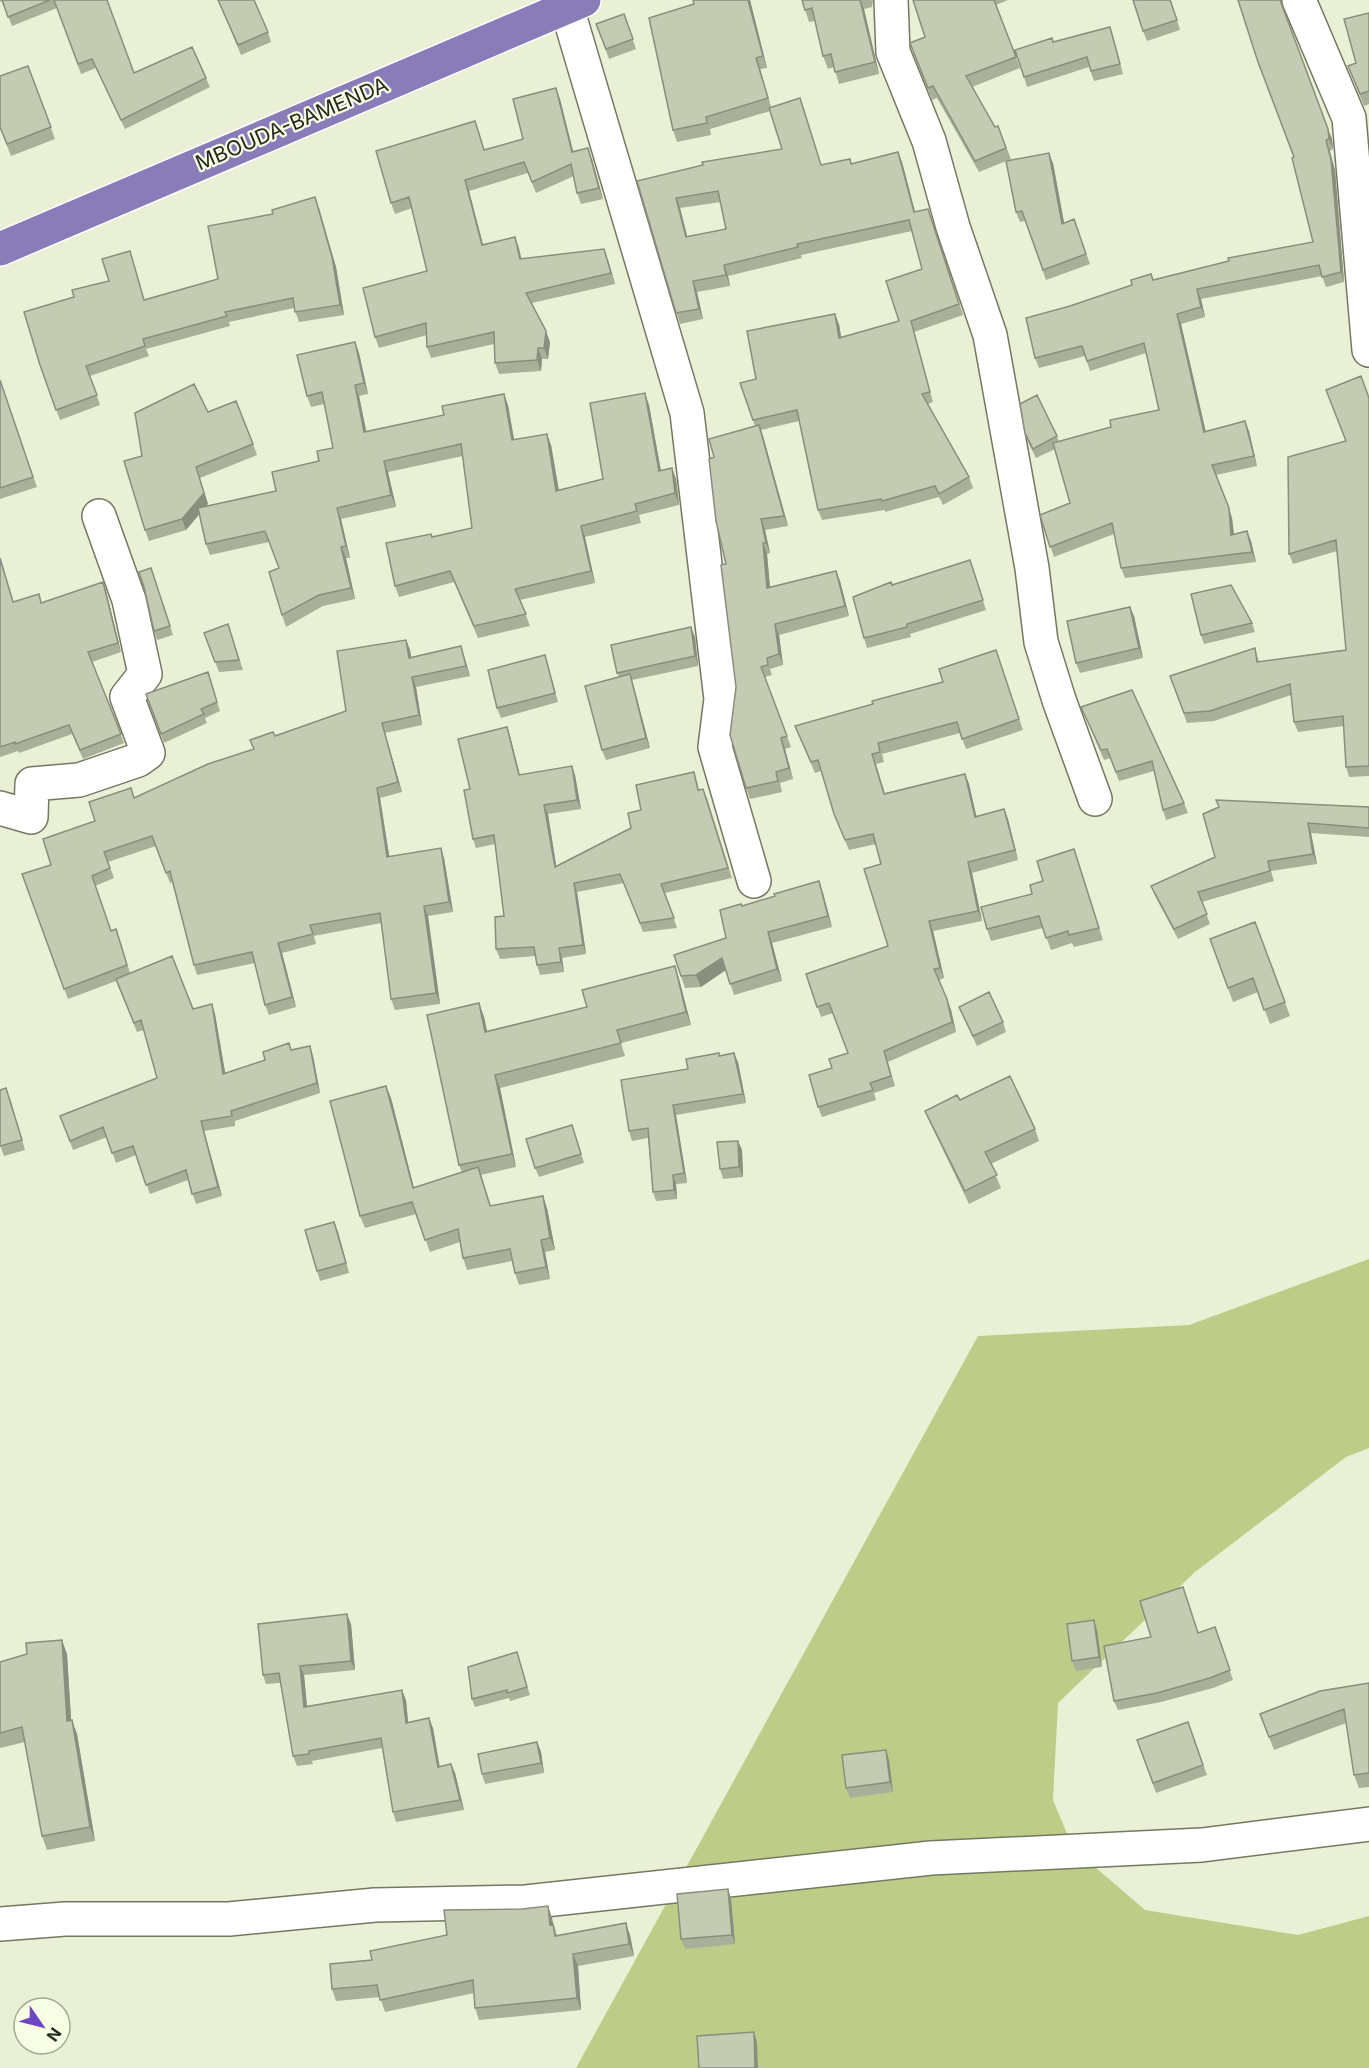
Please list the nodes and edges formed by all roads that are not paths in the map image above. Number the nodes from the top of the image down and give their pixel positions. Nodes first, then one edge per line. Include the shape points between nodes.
1 (891, 0) edge
2 (1299, 0) edge
3 (576, 4) edge
4 (0, 249) edge
5 (1369, 350) edge
6 (99, 516) dead end
7 (1095, 799) dead end
8 (0, 808) edge
9 (754, 881) dead end
10 (1369, 1824) edge
11 (0, 1924) edge

1 - 7 street via 893,52 929,141 990,335 1032,568 1041,642
2 - 5 street via 1349,118
3 - 4 highway, MBOUDA-BAMENDA
3 - 9 street via 687,413 721,699 715,747
6 - 8 street via 129,600 145,674 127,697 148,753 79,780 32,783 31,817
10 - 11 street via 1202,1845 931,1858 526,1902 375,1905 229,1919 65,1919

